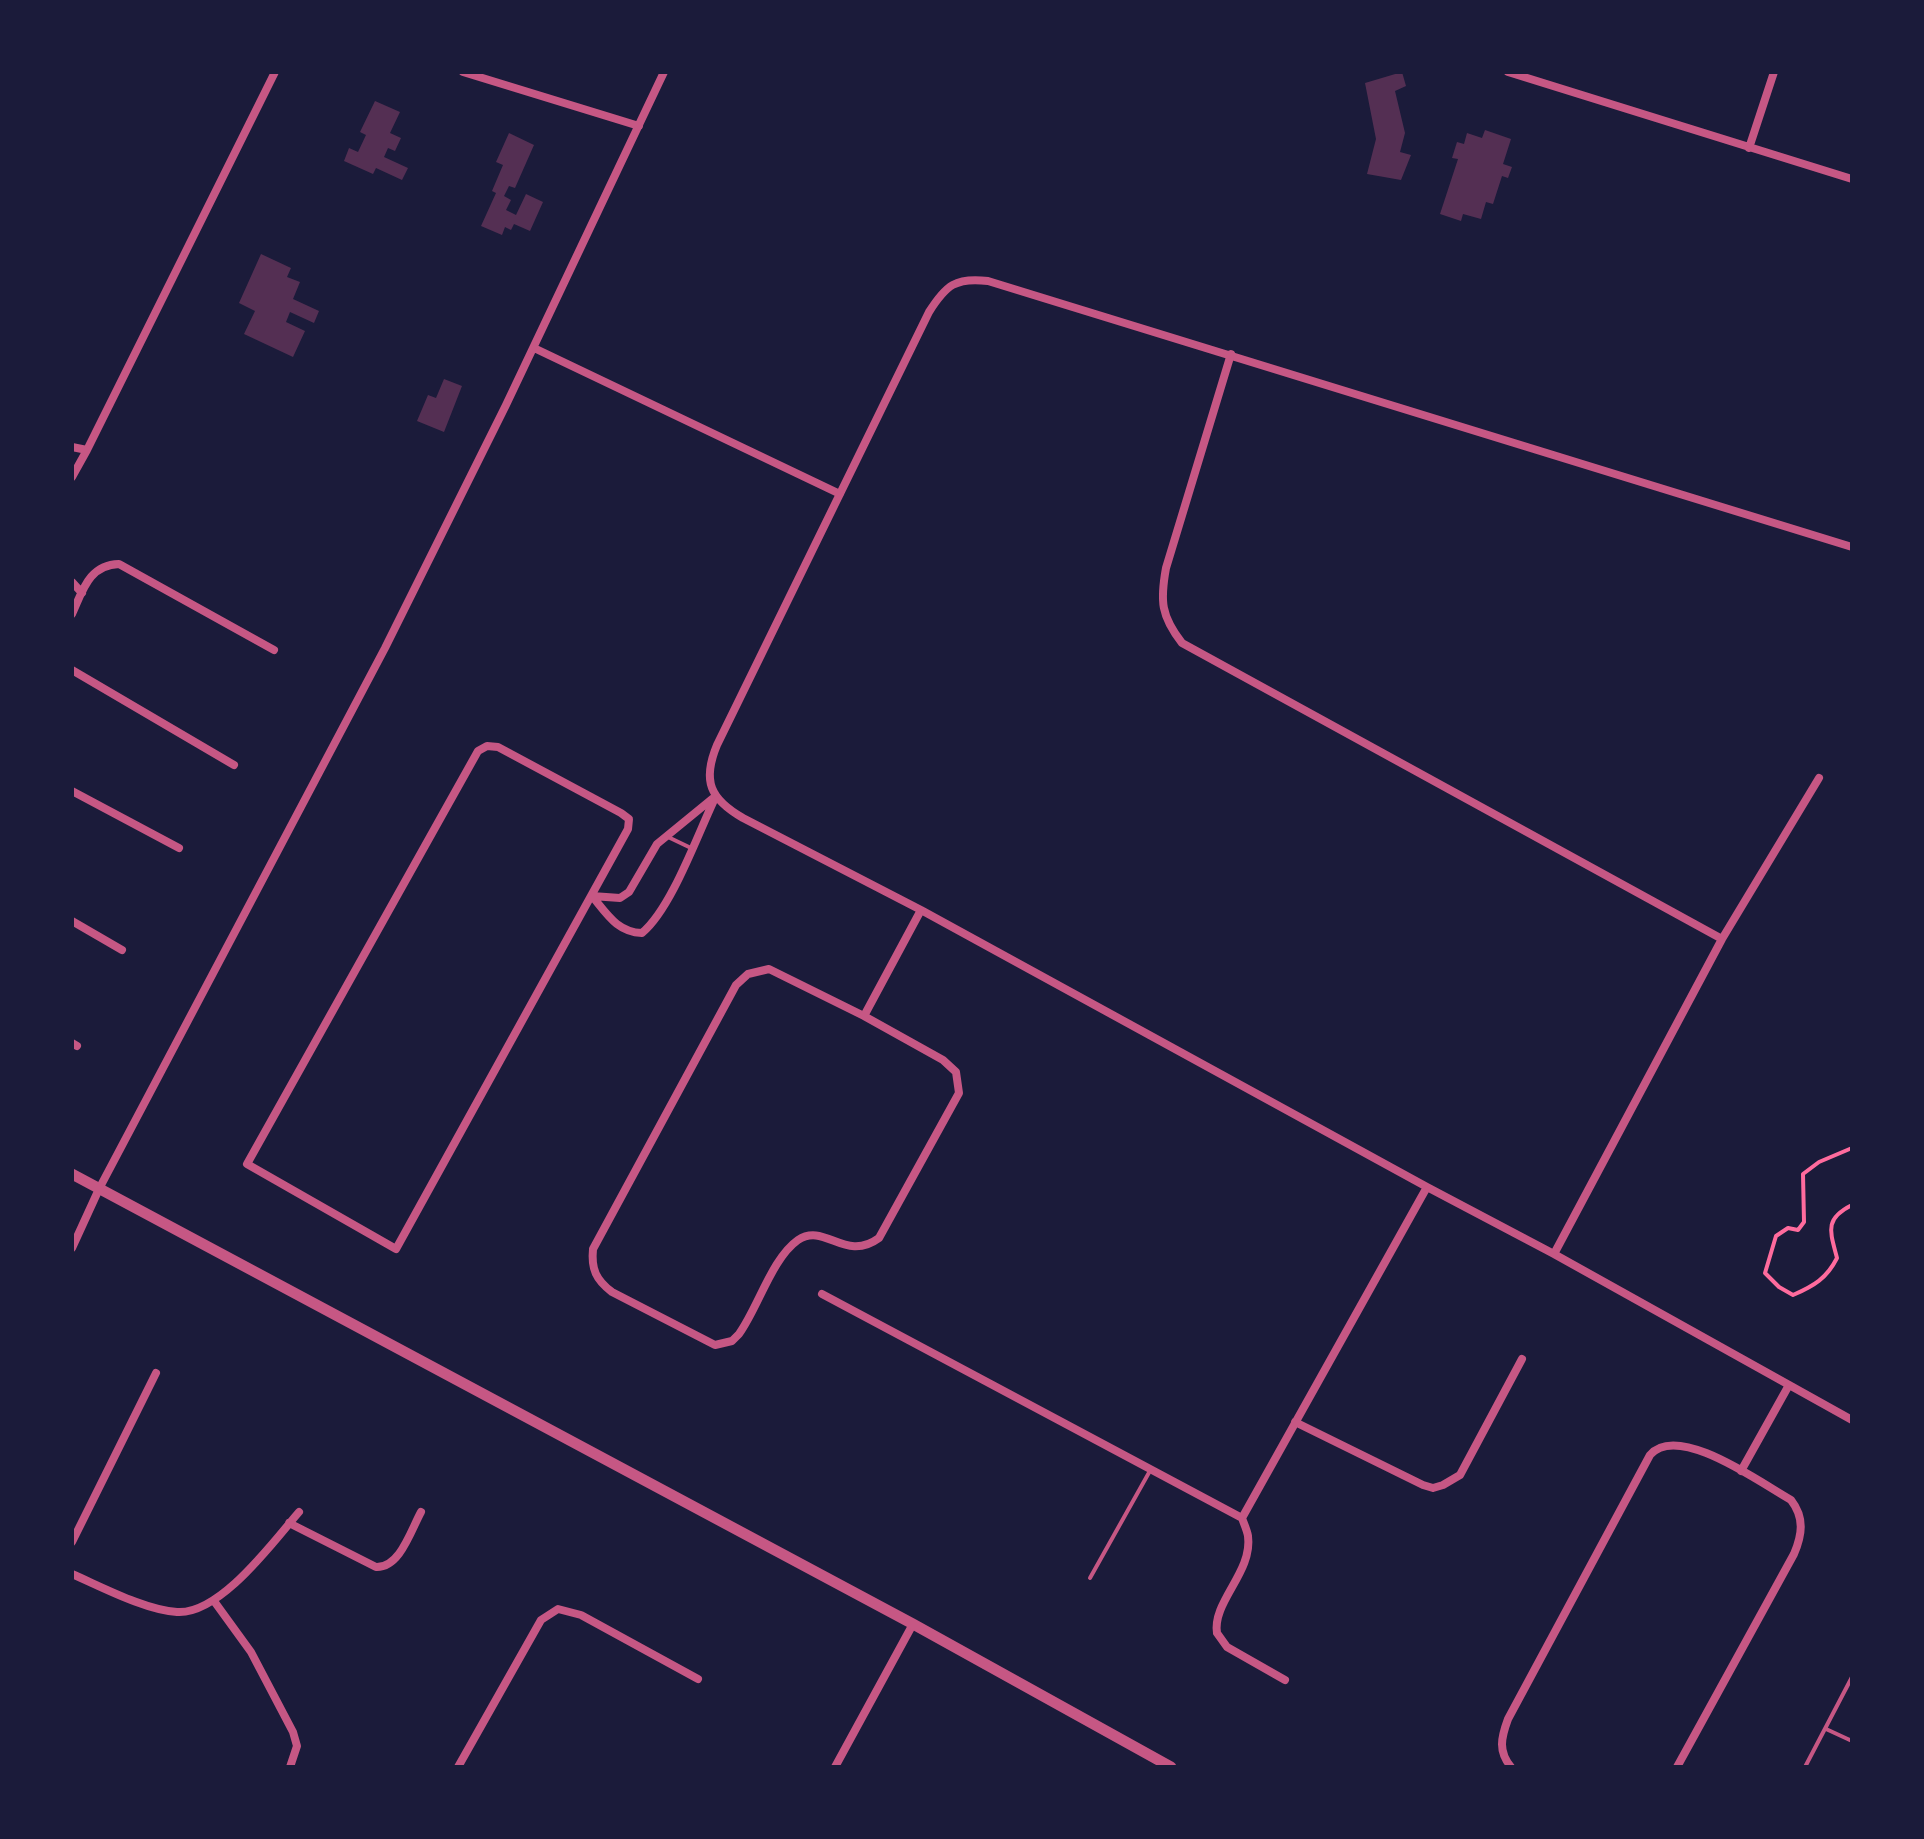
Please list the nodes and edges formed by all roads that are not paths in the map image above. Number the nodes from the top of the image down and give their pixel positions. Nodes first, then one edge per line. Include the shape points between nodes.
1 (275, 72) edge
2 (463, 72) edge
3 (664, 72) edge
4 (1508, 72) edge
5 (1774, 72) edge
6 (639, 126) junction
7 (1749, 148) junction
8 (1852, 179) edge
9 (534, 348) junction
10 (1231, 354) junction
11 (72, 447) edge
12 (87, 450) junction
13 (72, 477) edge
14 (840, 494) junction
15 (1852, 547) edge
16 (72, 582) edge
17 (82, 593) junction
18 (72, 614) edge
19 (274, 650) dead end
20 (72, 670) edge
21 (234, 765) dead end
22 (1819, 778) dead end
23 (72, 791) edge
24 (716, 796) junction
25 (666, 836) junction
26 (179, 848) dead end
27 (691, 848) junction
28 (592, 896) junction
29 (921, 910) junction
30 (72, 921) edge
31 (1722, 939) junction
32 (122, 950) dead end
33 (864, 1016) junction
34 (72, 1174) edge
35 (1427, 1187) junction
36 (99, 1189) junction
37 (72, 1248) edge
38 (1554, 1254) junction
39 (822, 1294) dead end
40 (1522, 1359) dead end
41 (156, 1373) dead end
42 (1789, 1385) junction
43 (1852, 1420) edge
44 (1295, 1422) junction
45 (1151, 1469) junction
46 (1741, 1471) junction
47 (299, 1512) dead end
48 (421, 1512) dead end
49 (1242, 1518) junction
50 (289, 1523) junction
51 (72, 1542) edge
52 (72, 1574) edge
53 (1090, 1578) dead end
54 (214, 1601) junction
55 (913, 1624) junction
56 (1852, 1677) edge
57 (698, 1679) dead end
58 (1285, 1680) dead end
59 (1826, 1729) junction
60 (1852, 1741) edge
61 (290, 1767) edge
62 (458, 1767) edge
63 (835, 1767) edge
64 (1171, 1767) edge
65 (1511, 1767) edge
66 (1677, 1767) edge
67 (1805, 1767) edge

1 - 12 street
2 - 6 street
3 - 6 street
4 - 7 street
5 - 7 street
6 - 9 street
7 - 8 street
9 - 14 street
9 - 36 street via 385,648
10 - 14 street via 988,281 957,282 938,298
10 - 15 street
10 - 31 street via 1161,594 1169,627 1182,643
11 - 12 street
12 - 13 street
14 - 24 street via 714,752 709,777
16 - 17 street
17 - 18 street
17 - 19 street via 99,568 119,564
20 - 21 street
22 - 31 street
23 - 26 street
24 - 25 street
24 - 27 street
24 - 29 street via 743,818
25 - 27 lane
25 - 28 street via 629,892 620,898
27 - 28 street via 653,924 642,933 617,927
28 - 28 street via 396,1249 247,1164 478,751 498,747 629,819
29 - 33 street
29 - 35 street
30 - 32 street
31 - 38 street
33 - 33 street via 769,969 748,974 736,985 597,1239 593,1267 600,1283 703,1341 725,1344 747,1323 782,1257 797,1241 820,1236 861,1248 879,1238 954,1105 959,1081 943,1060
34 - 36 street
35 - 38 street
35 - 44 street
36 - 37 street
36 - 55 street
38 - 42 street
39 - 45 street
40 - 44 street via 1460,1475 1433,1488
41 - 51 street
42 - 43 street
42 - 46 street
44 - 49 street
45 - 49 street
45 - 53 lane
46 - 65 street via 1682,1445 1663,1445 1650,1455 1508,1719 1501,1746
46 - 66 street via 1791,1500 1801,1518 1799,1541
47 - 50 street
48 - 50 street via 393,1562 384,1567
49 - 58 street via 1248,1536 1245,1560 1218,1617 1217,1633 1227,1647
50 - 54 street
52 - 54 street via 178,1612
54 - 61 street via 251,1652 293,1732 297,1746
55 - 63 street
55 - 64 street
56 - 59 lane
57 - 62 street via 581,1615 558,1609 541,1620
59 - 60 lane
59 - 67 lane

